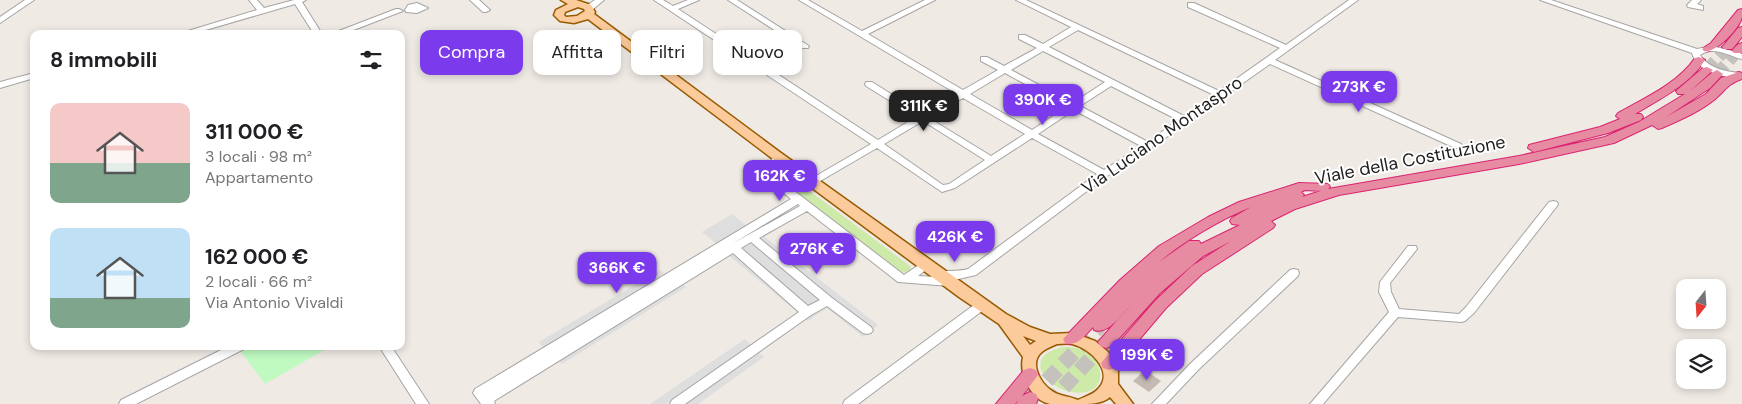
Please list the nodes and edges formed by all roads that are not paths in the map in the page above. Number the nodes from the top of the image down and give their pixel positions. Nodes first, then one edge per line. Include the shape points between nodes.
1 (30, 0) edge
2 (253, 0) edge
3 (474, 0) edge
4 (566, 0) edge
5 (600, 0) edge
6 (658, 0) edge
7 (695, 0) edge
8 (732, 0) edge
9 (803, 0) edge
10 (931, 0) edge
11 (1020, 0) edge
12 (1354, 0) edge
13 (1544, 0) edge
14 (1697, 0) edge
15 (300, 1) edge
16 (560, 5) edge
17 (1191, 5) dead end
18 (586, 6) edge
19 (411, 8) dead end
20 (1700, 8) dead end
21 (672, 9) junction
22 (486, 10) dead end
23 (262, 11) junction
24 (1742, 12) edge
25 (571, 20) junction
26 (0, 21) edge
27 (1078, 27) junction
28 (196, 30) edge
29 (316, 30) edge
30 (346, 30) edge
31 (607, 30) joint
32 (1742, 30) edge
33 (862, 34) junction
34 (1022, 37) dead end
35 (621, 40) edge
36 (805, 46) dead end
37 (1042, 48) junction
38 (1286, 48) junction
39 (1738, 50) edge
40 (1701, 53) junction
41 (984, 59) dead end
42 (1269, 60) junction
43 (1005, 70) junction
44 (1741, 76) edge
45 (30, 77) edge
46 (1112, 82) junction
47 (869, 84) dead end
48 (0, 85) edge
49 (963, 94) junction
50 (1220, 95) junction
51 (1074, 106) junction
52 (923, 118) junction
53 (1185, 120) junction
54 (1032, 134) junction
55 (1587, 134) junction
56 (1609, 140) junction
57 (878, 144) junction
58 (1148, 146) junction
59 (1458, 146) dead end
60 (777, 156) junction
61 (991, 160) junction
62 (1104, 174) junction
63 (808, 178) junction
64 (778, 184) junction
65 (1330, 189) junction
66 (802, 204) junction
67 (1553, 204) dead end
68 (752, 237) junction
69 (734, 248) junction
70 (1412, 249) dead end
71 (927, 265) junction
72 (972, 272) junction
73 (1294, 273) dead end
74 (945, 278) junction
75 (906, 279) junction
76 (964, 293) junction
77 (828, 301) junction
78 (982, 305) junction
79 (807, 312) junction
80 (1395, 313) junction
81 (1001, 318) junction
82 (1100, 326) tunnel mouth
83 (867, 330) dead end
84 (1070, 338) junction
85 (1050, 340) junction
86 (1106, 342) tunnel mouth
87 (232, 350) edge
88 (388, 350) edge
89 (1030, 356) junction
90 (1109, 363) junction
91 (1030, 375) junction
92 (1111, 386) junction
93 (487, 402) edge
94 (1092, 403) edge
95 (125, 404) edge
96 (423, 404) edge
97 (676, 404) edge
98 (849, 404) edge
99 (1005, 404) edge
100 (1072, 404) edge
101 (1125, 404) edge
102 (1158, 404) edge
103 (1316, 404) edge

1 - 26 street
2 - 23 street
3 - 22 street
4 - 18 main road
5 - 18 street
6 - 21 street
7 - 21 street
8 - 36 street
9 - 33 street
10 - 33 street
11 - 27 street
12 - 38 street, Via Luciano Montaspro
13 - 40 street
14 - 20 street via 1692,5
15 - 23 street
15 - 29 street
16 - 18 main road
16 - 25 main road via 560,17
17 - 38 street
18 - 25 main road via 581,18
18 - 31 main road
19 - 30 street
21 - 57 street
23 - 28 street
24 - 40 highway via 1715,45
25 - 31 main road
27 - 37 street
27 - 50 street
32 - 39 highway
33 - 49 street
34 - 37 street
35 - 60 main road
37 - 43 street
37 - 46 street
38 - 42 street, Via Luciano Montaspro
39 - 40 street
40 - 44 street via 1719,71
40 - 55 highway via 1693,68 1671,87
41 - 43 street
42 - 50 street, Via Luciano Montaspro
42 - 59 street
43 - 49 street
43 - 51 street
44 - 56 highway via 1726,81 1710,97 1684,113 1650,129
45 - 48 street
46 - 51 street
46 - 53 street
47 - 52 street
49 - 52 street
49 - 54 street
50 - 53 street, Via Luciano Montaspro
51 - 54 street
51 - 58 street
52 - 57 street
52 - 61 street
53 - 58 street, Via Luciano Montaspro
54 - 61 street
54 - 62 street
55 - 56 highway, Viale della Costituzione via 1622,124 1661,105 1712,72 1706,86 1643,125
55 - 65 highway, Viale della Costituzione via 1532,149
56 - 65 highway, Viale della Costituzione via 1519,160
57 - 61 street via 944,189
57 - 63 street
58 - 62 street, Via Luciano Montaspro
60 - 63 main road
60 - 64 street via 772,170
62 - 72 street, Via Luciano Montaspro
63 - 64 street via 791,175
63 - 71 main road
64 - 66 street
65 - 82 highway, Viale della Costituzione via 1271,203 1198,242 1152,275
65 - 84 highway via 1304,186 1244,205 1205,225 1164,250
65 - 86 highway, Viale della Costituzione via 1198,252 1155,289
65 - 90 highway via 1327,199 1292,211 1197,270 1161,304
66 - 68 street
66 - 75 street
66 - 93 street via 479,393
67 - 80 street via 1461,318
68 - 69 street
68 - 77 street
69 - 79 street
69 - 93 street
70 - 80 street via 1386,282 1386,292
71 - 74 main road
71 - 75 street
72 - 74 street, Via Luciano Montaspro
72 - 76 street
73 - 102 street
74 - 75 street, Via Luciano Montaspro
74 - 76 main road
76 - 78 main road
77 - 79 street
77 - 83 street
78 - 81 main road
78 - 98 street
79 - 97 street
80 - 103 street
81 - 85 main road
81 - 89 main road
84 - 85 main road
84 - 90 main road via 1093,346
85 - 89 main road
87 - 95 street
88 - 96 street
89 - 91 main road
90 - 92 main road
91 - 99 highway
91 - 100 main road via 1046,395
92 - 94 main road
92 - 101 main road

